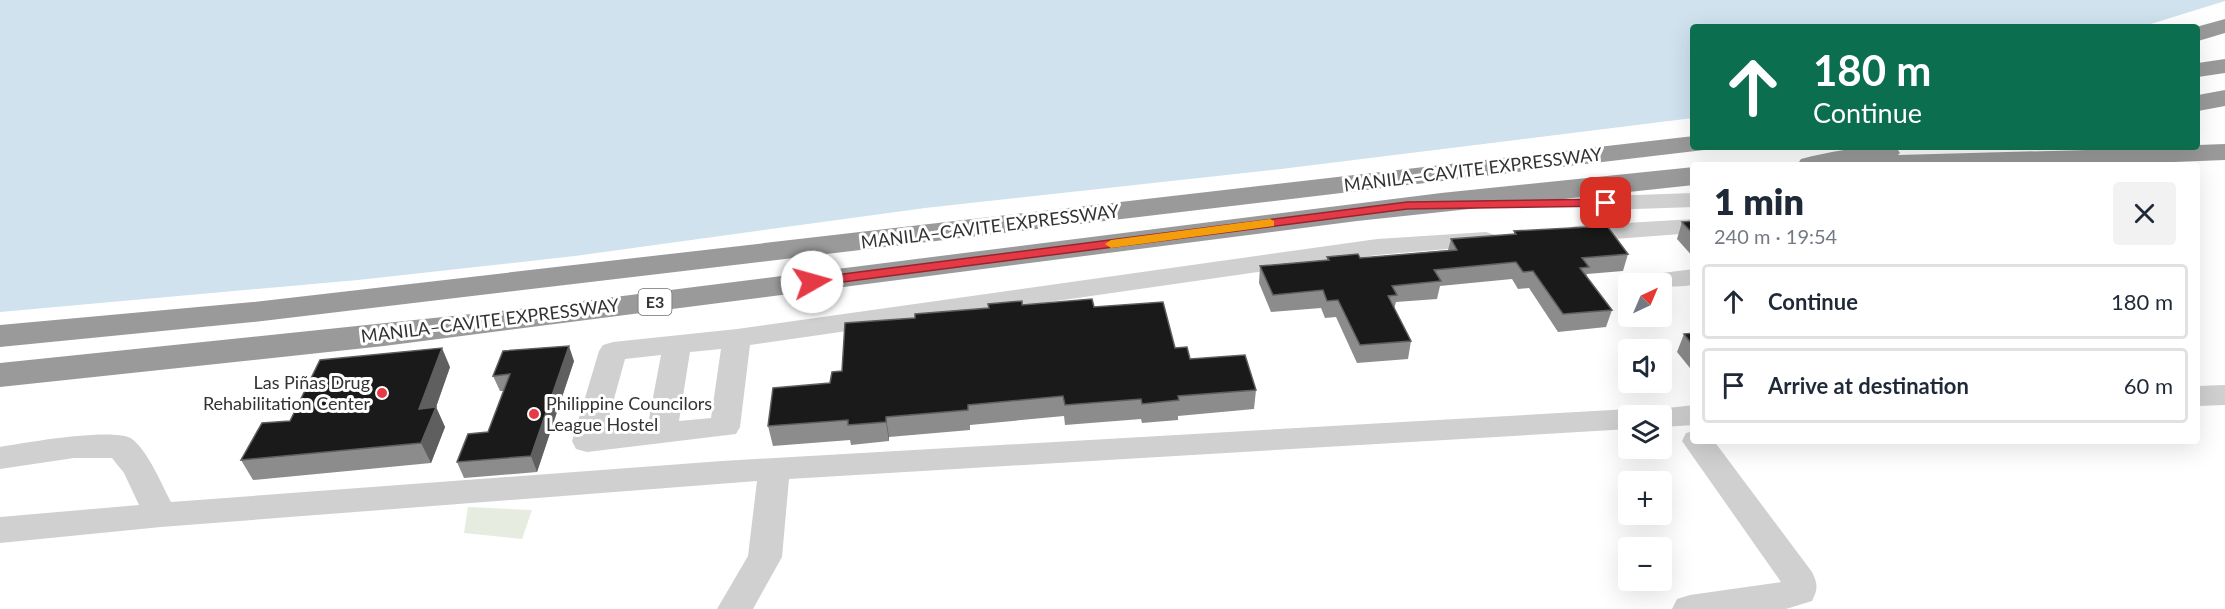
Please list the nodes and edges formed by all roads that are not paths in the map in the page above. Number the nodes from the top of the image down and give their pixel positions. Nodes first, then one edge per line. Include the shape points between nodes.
1 (2225, 26) edge
2 (2200, 33) edge
3 (2225, 44) edge
4 (2200, 50) edge
5 (2225, 66) edge
6 (2200, 70) edge
7 (2225, 98) edge
8 (2200, 103) edge
9 (2200, 121) edge
10 (2225, 121) edge
11 (1690, 144) edge
12 (1907, 150) edge
13 (2225, 152) edge
14 (1830, 162) edge
15 (1948, 162) edge
16 (2225, 162) edge
17 (2200, 166) edge
18 (1690, 176) edge
19 (1690, 200) edge
20 (1606, 203) joint
21 (1407, 205) junction
22 (1690, 226) edge
23 (1552, 235) edge
24 (1505, 238) edge
25 (0, 336) edge
26 (737, 338) junction
27 (677, 344) junction
28 (0, 375) edge
29 (2225, 395) edge
30 (2200, 396) edge
31 (1618, 420) edge
32 (662, 433) junction
33 (1699, 444) edge
34 (0, 458) edge
35 (774, 470) junction
36 (161, 515) junction
37 (0, 530) edge
38 (735, 609) edge
39 (1690, 609) edge

1 - 2 highway
3 - 4 highway
5 - 6 highway
7 - 8 highway
9 - 10 highway
11 - 25 highway, MANILA–CAVITE EXPRESSWAY / E3 via 253,312
12 - 14 highway
13 - 15 highway
16 - 17 highway
18 - 21 highway, MANILA–CAVITE EXPRESSWAY / E3
19 - 20 street
20 - 21 highway
21 - 28 highway, MANILA–CAVITE EXPRESSWAY / E3 via 671,300
22 - 23 street
24 - 26 street via 1377,247
26 - 27 street
26 - 32 street via 725,427
27 - 32 street
27 - 32 street via 613,351 587,441
29 - 30 street
31 - 35 street
33 - 39 street via 1800,582 1800,591
34 - 36 street via 74,447 121,447 137,468
35 - 36 street
35 - 38 street via 765,557
36 - 37 street

